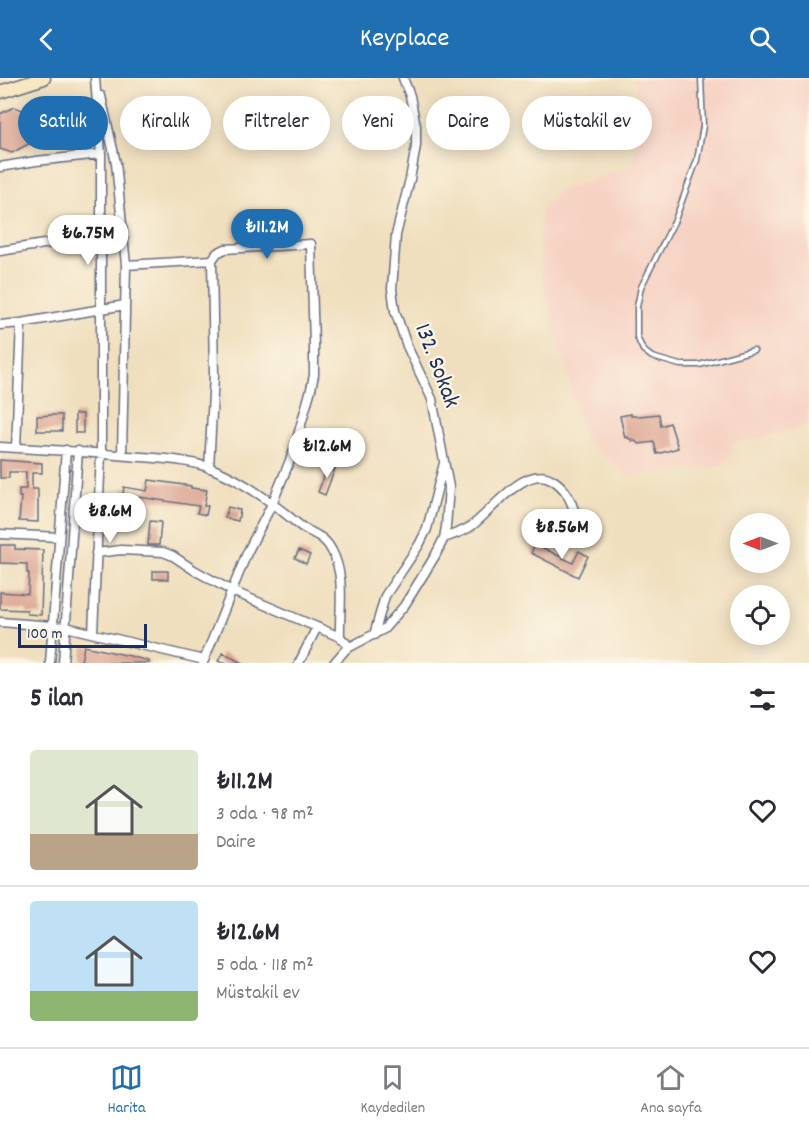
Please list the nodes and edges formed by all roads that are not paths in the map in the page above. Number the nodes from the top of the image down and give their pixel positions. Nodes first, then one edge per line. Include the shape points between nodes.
1 (44, 78) edge
2 (96, 78) edge
3 (403, 78) edge
4 (701, 78) edge
5 (0, 92) edge
6 (101, 154) junction
7 (0, 167) edge
8 (101, 235) junction
9 (0, 251) edge
10 (212, 260) junction
11 (126, 265) junction
12 (125, 305) junction
13 (101, 309) junction
14 (21, 323) junction
15 (0, 325) edge
16 (754, 350) dead end
17 (0, 447) edge
18 (16, 448) junction
19 (66, 450) junction
20 (78, 451) junction
21 (100, 453) junction
22 (122, 455) junction
23 (445, 458) junction
24 (209, 468) junction
25 (272, 504) junction
26 (561, 533) dead end
27 (0, 534) edge
28 (59, 537) junction
29 (444, 538) junction
30 (96, 553) junction
31 (232, 591) junction
32 (0, 622) edge
33 (53, 626) junction
34 (66, 627) junction
35 (317, 627) junction
36 (93, 633) junction
37 (374, 635) junction
38 (340, 637) junction
39 (350, 647) junction
40 (204, 662) edge
41 (50, 663) edge
42 (63, 663) edge
43 (299, 663) edge
44 (334, 663) edge

1 - 5 main road
2 - 6 street
2 - 11 street via 116,163
3 - 23 street, 132. Sokak via 416,126 416,146 396,235 392,289 406,346 432,399
4 - 16 lane via 703,126 697,160 675,220 641,287 637,337 652,357 687,366
6 - 7 street
6 - 8 street
8 - 9 street
8 - 13 street
10 - 11 street
10 - 24 street via 214,375
10 - 25 street via 225,249 311,244 314,375 293,453
11 - 12 street
12 - 13 street
12 - 22 street
13 - 14 street
13 - 21 street
14 - 15 street
14 - 18 street
17 - 18 street
18 - 19 street
19 - 20 street
19 - 28 street
20 - 21 street
20 - 34 street
21 - 22 street
21 - 30 street
22 - 24 street via 163,458
23 - 29 street, 132. Sokak via 449,507
23 - 37 street via 427,529 385,596
24 - 25 street
25 - 31 street
25 - 38 street via 304,528 319,534 333,552 341,590
26 - 29 street via 574,510 569,495 548,477 531,477 516,484 468,528
27 - 28 street
28 - 33 street
29 - 37 street, 132. Sokak via 404,606
30 - 31 street via 163,552
30 - 36 street
31 - 35 street
31 - 40 street
32 - 33 street
33 - 34 street
33 - 41 street
34 - 36 street
34 - 42 street
35 - 38 street
35 - 43 street
36 - 40 street
37 - 39 street, 132. Sokak
38 - 39 street
39 - 44 street, 132. Sokak

